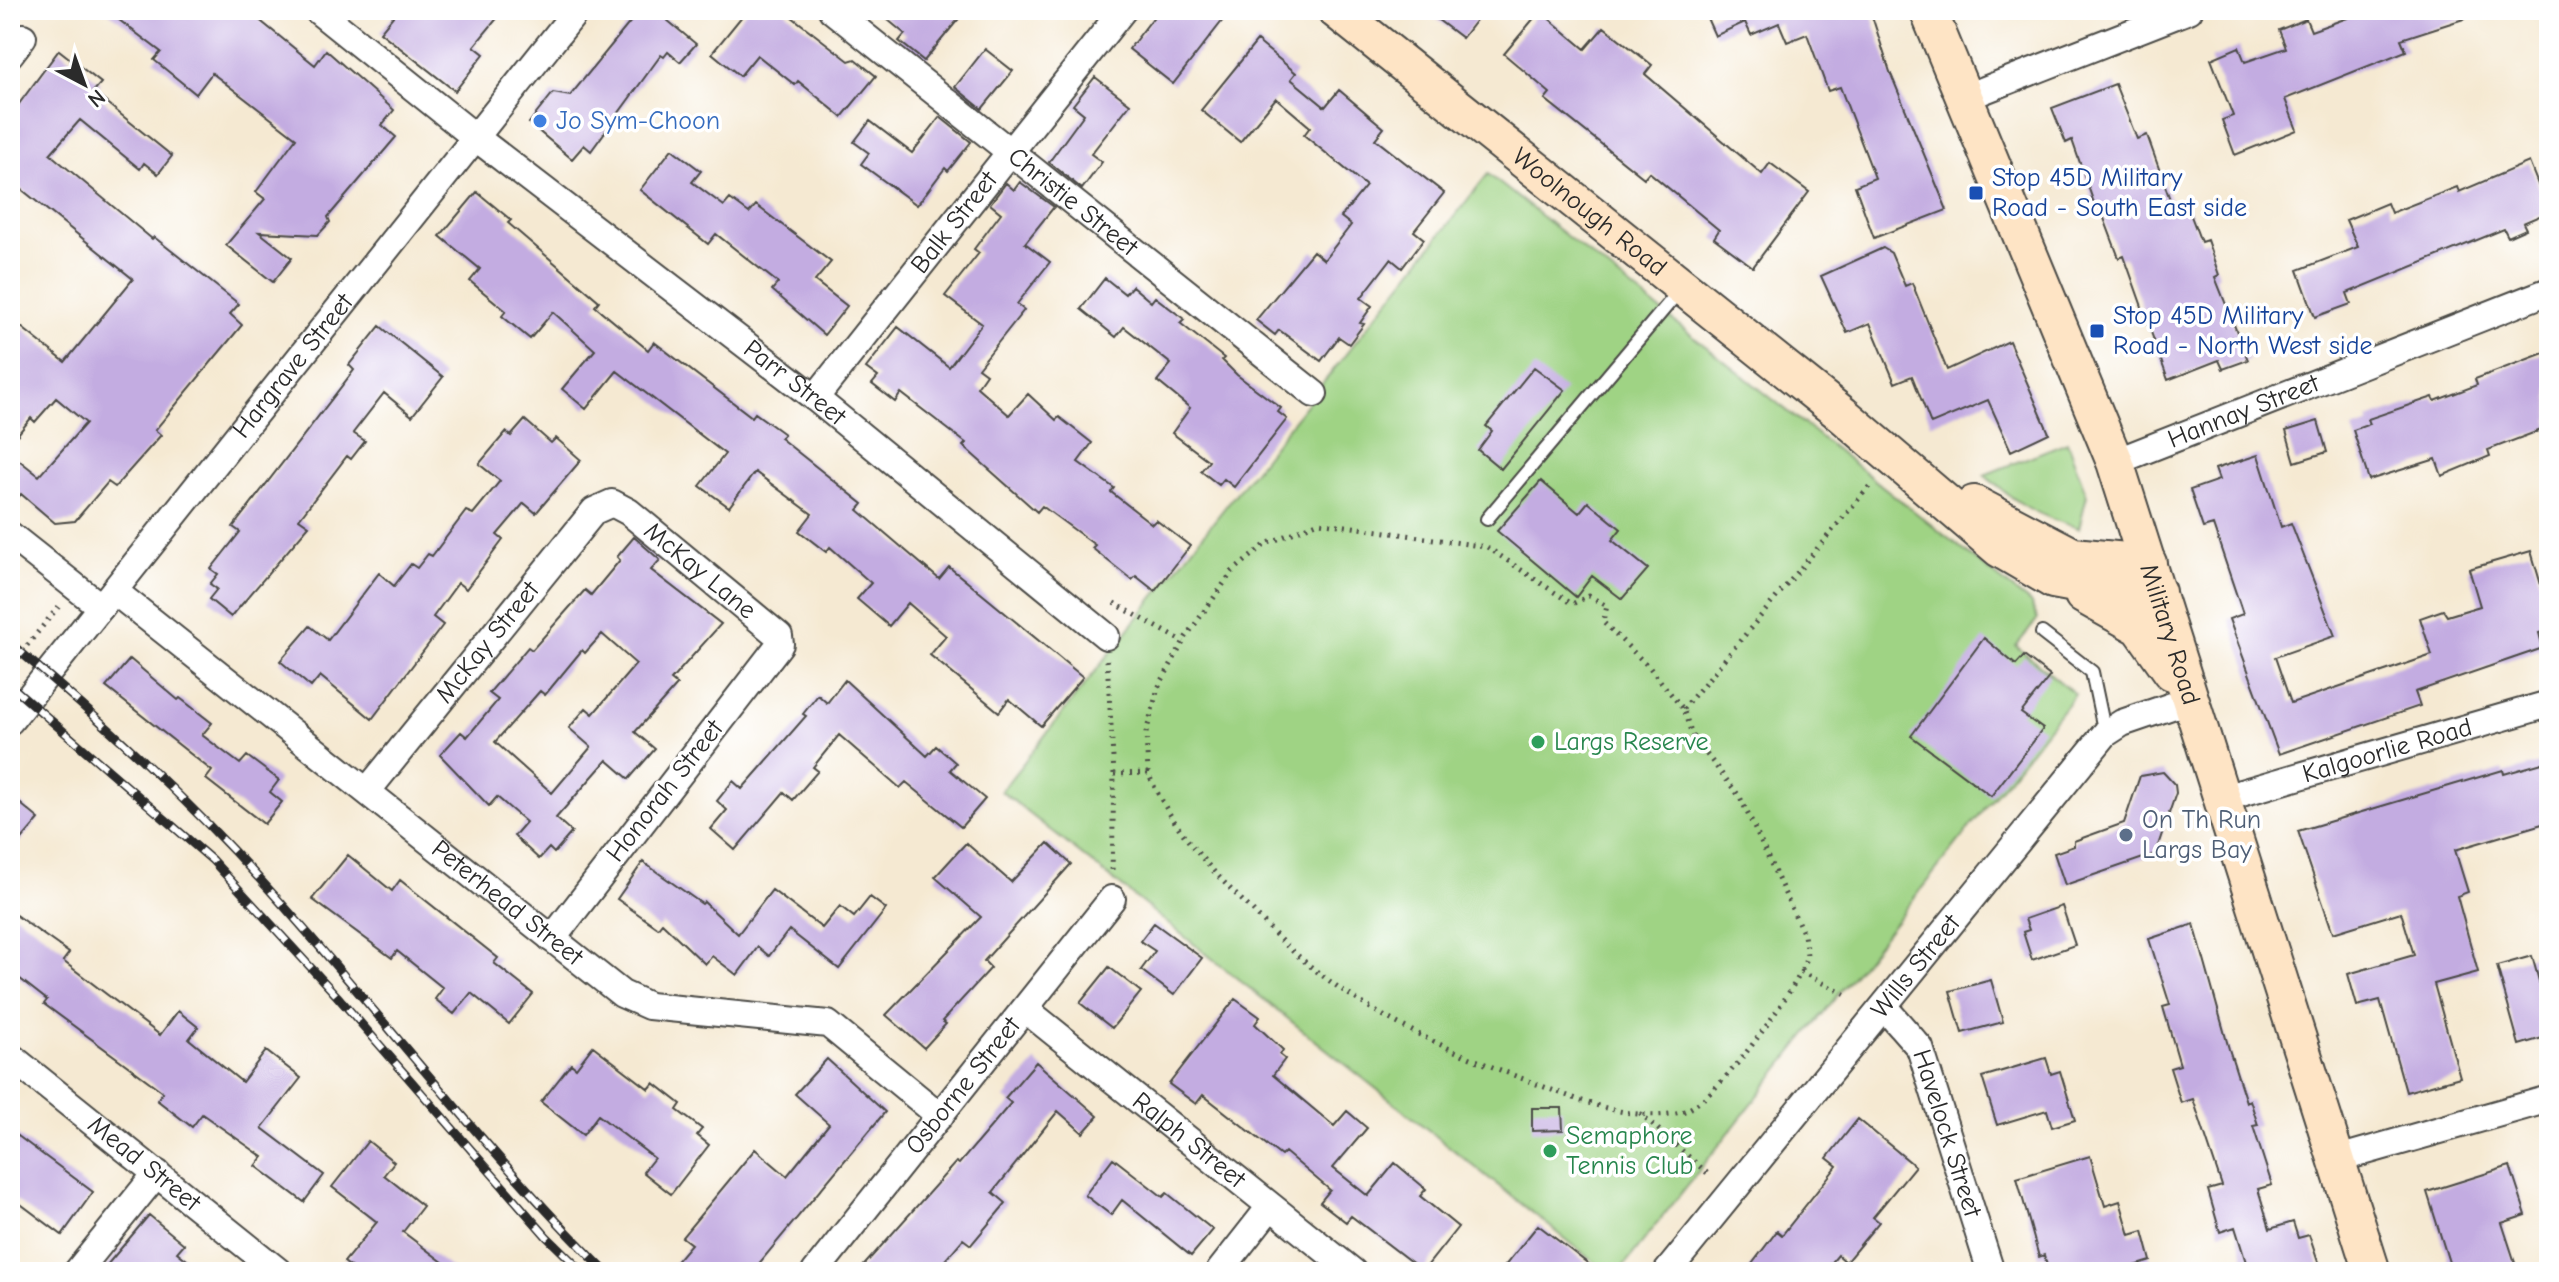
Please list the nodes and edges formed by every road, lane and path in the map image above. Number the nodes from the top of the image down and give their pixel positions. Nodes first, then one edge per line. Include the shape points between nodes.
1 (317, 10) edge
2 (577, 10) edge
3 (832, 10) edge
4 (1123, 10) edge
5 (1336, 10) edge
6 (1928, 10) edge
7 (2189, 10) edge
8 (1964, 98) junction
9 (475, 137) junction
10 (1009, 151) junction
11 (1683, 287) junction
12 (2549, 291) edge
13 (1314, 394) dead end
14 (815, 398) junction
15 (1843, 415) junction
16 (2115, 462) junction
17 (1872, 483) dead end
18 (612, 503) joint
19 (1487, 519) dead end
20 (10, 535) edge
21 (2153, 578) junction
22 (2053, 580) junction
23 (107, 599) junction
24 (61, 603) dead end
25 (1114, 603) dead end
26 (2042, 633) dead end
27 (1106, 636) joint
28 (1184, 642) junction
29 (780, 644) joint
30 (11, 664) edge
31 (10, 676) edge
32 (2192, 699) junction
33 (2549, 704) edge
34 (1683, 709) junction
35 (10, 721) edge
36 (2105, 734) junction
37 (1148, 773) junction
38 (1114, 774) junction
39 (368, 790) junction
40 (2224, 798) junction
41 (1112, 899) joint
42 (552, 939) junction
43 (1801, 972) junction
44 (1850, 997) dead end
45 (1884, 1007) junction
46 (1025, 1009) junction
47 (10, 1056) edge
48 (2549, 1099) edge
49 (1640, 1113) junction
50 (940, 1116) junction
51 (2338, 1159) junction
52 (157, 1173) junction
53 (1707, 1173) dead end
54 (1270, 1207) junction
55 (77, 1272) edge
56 (279, 1272) edge
57 (815, 1272) edge
58 (1219, 1272) edge
59 (1353, 1272) edge
60 (1667, 1272) edge
61 (1991, 1272) edge
62 (2372, 1272) edge

1 - 9 street, Parr Street
2 - 9 street, Hargrave Street
3 - 10 street, Christie Street
4 - 10 street, Balk Street
5 - 11 main road, Woolnough Road
6 - 8 main road, Military Road
7 - 8 street
8 - 16 main road, Military Road
9 - 14 street, Parr Street
9 - 23 street, Hargrave Street
10 - 13 street, Christie Street
10 - 14 street, Balk Street
11 - 15 main road, Woolnough Road
11 - 19 lane
12 - 16 street, Hannay Street
14 - 27 street, Parr Street
15 - 21 main road, Woolnough Road via 1991,516 2073,556
15 - 22 main road, Woolnough Road via 2000,549
16 - 21 main road, Military Road
17 - 34 path
18 - 29 street, McKay Lane via 779,636
18 - 39 street, McKay Street via 594,511
20 - 23 street, Peterhead Street
21 - 22 main road, Woolnough Road via 2118,592
21 - 32 main road, Military Road
22 - 32 main road via 2140,627
23 - 35 street, Hargrave Street
23 - 39 street, Peterhead Street
24 - 30 path
25 - 28 path
26 - 36 lane via 2092,672
27 - 38 path
28 - 34 path via 1243,562 1266,544 1319,522 1487,547 1572,604 1589,596 1607,606 1603,622
28 - 37 path via 1158,688 1146,733
29 - 42 street, Honorah Street
30 - 31 path via 17,668
32 - 36 street, Wills Street
32 - 40 main road, Military Road
33 - 40 street, Kalgoorlie Road
34 - 43 path via 1693,737 1740,797 1789,901 1804,935 1807,955
36 - 45 street, Wills Street
37 - 38 path
37 - 49 path via 1164,810 1220,881 1342,990 1469,1060 1573,1098
38 - 41 path
39 - 42 street, Peterhead Street
40 - 51 main road, Military Road
41 - 46 street, Osborne Street
42 - 50 street, Peterhead Street via 622,994 649,1006 828,1024
43 - 44 path
43 - 49 path via 1789,995 1708,1098 1682,1112
45 - 60 street, Wills Street
45 - 61 street, Havelock Street via 1920,1048
46 - 50 street, Osborne Street
46 - 54 street, Ralph Street
47 - 52 street, Mead Street
48 - 51 street
49 - 53 path
50 - 57 street, Osborne Street
51 - 62 main road, Military Road
52 - 55 street
52 - 56 street, Mead Street
54 - 58 street
54 - 59 street, Ralph Street

